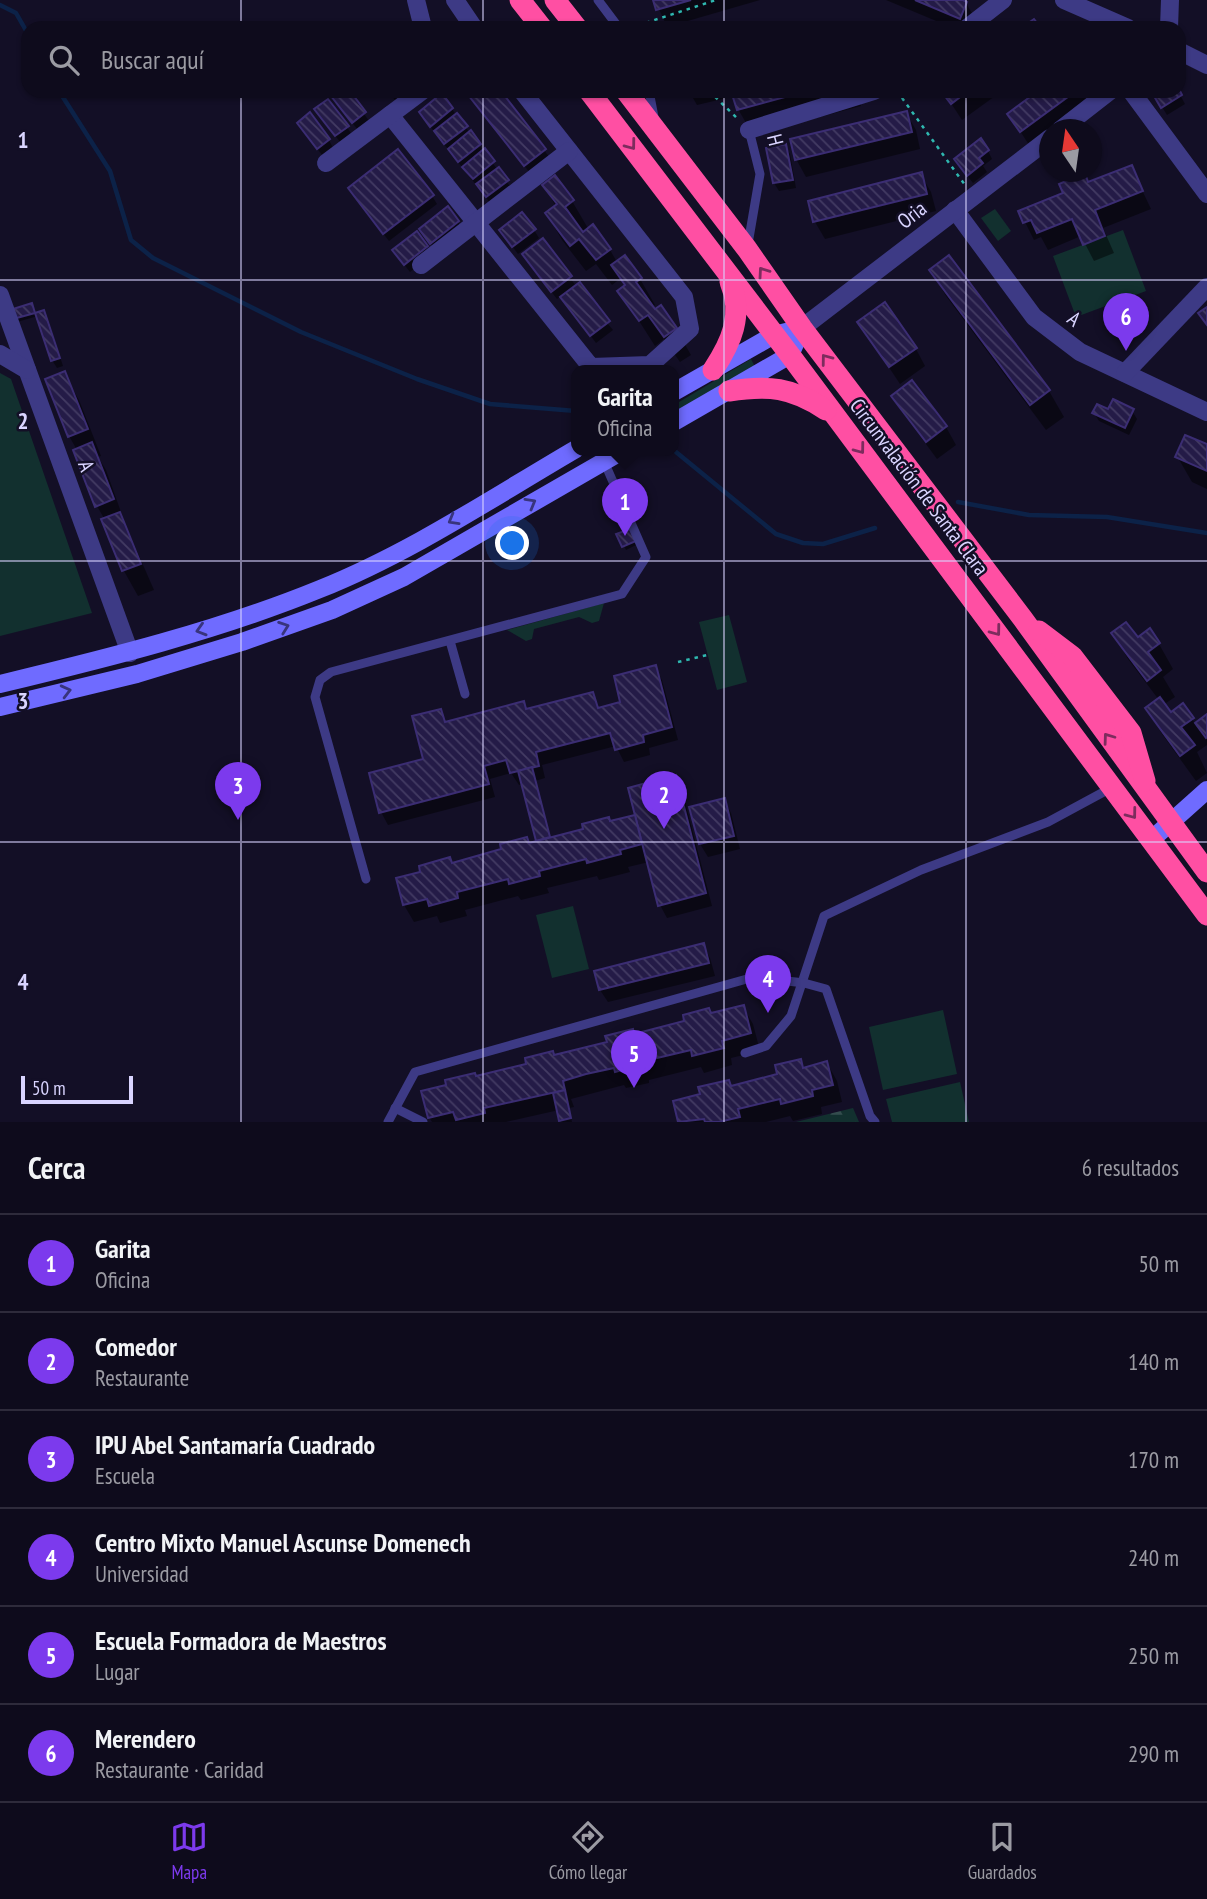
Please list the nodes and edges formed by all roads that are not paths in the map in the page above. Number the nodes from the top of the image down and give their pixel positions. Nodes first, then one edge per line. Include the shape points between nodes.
1 (416, 0) edge
2 (455, 0) edge
3 (520, 0) edge
4 (555, 0) edge
5 (598, 0) edge
6 (1003, 0) edge
7 (1064, 0) edge
8 (1170, 0) edge
9 (421, 21) edge
10 (469, 21) edge
11 (536, 21) edge
12 (572, 21) edge
13 (614, 21) edge
14 (976, 21) edge
15 (1112, 21) edge
16 (1169, 21) edge
17 (1186, 54) edge
18 (1207, 65) edge
19 (413, 98) edge
20 (527, 98) edge
21 (594, 98) edge
22 (632, 98) edge
23 (650, 98) edge
24 (852, 98) edge
25 (1101, 98) edge
26 (1135, 98) edge
27 (390, 115) junction
28 (1074, 119) edge
29 (656, 129) junction
30 (749, 130) joint
31 (1039, 146) edge
32 (569, 151) junction
33 (326, 163) dead end
34 (1207, 194) edge
35 (955, 210) junction
36 (476, 223) junction
37 (747, 248) junction
38 (421, 265) dead end
39 (723, 267) junction
40 (1207, 287) edge
41 (1, 298) edge
42 (802, 328) junction
43 (774, 335) junction
44 (0, 354) edge
45 (790, 355) junction
46 (590, 365) edge
47 (650, 365) edge
48 (27, 370) junction
49 (713, 370) junction
50 (1125, 373) junction
51 (679, 390) edge
52 (729, 391) junction
53 (1207, 412) edge
54 (837, 418) junction
55 (679, 419) edge
56 (571, 452) edge
57 (600, 456) edge
58 (602, 456) edge
59 (450, 640) junction
60 (130, 653) junction
61 (136, 674) junction
62 (0, 684) edge
63 (465, 694) dead end
64 (0, 707) edge
65 (1112, 787) junction
66 (1207, 790) edge
67 (1171, 823) junction
68 (1151, 840) junction
69 (1207, 872) edge
70 (366, 879) dead end
71 (1207, 915) edge
72 (804, 983) junction
73 (745, 1053) dead end
74 (395, 1108) junction
75 (387, 1122) edge
76 (424, 1122) edge
77 (875, 1122) edge

1 - 9 street
2 - 10 street
3 - 11 highway
4 - 12 highway
5 - 13 lane
6 - 14 street
7 - 15 street
8 - 16 street
17 - 18 street
19 - 27 street
20 - 32 street
21 -> 39 highway, Circunvalación de Santa Clara
22 - 29 highway, Circunvalación de Santa Clara
23 - 29 lane
24 - 30 street, H
25 - 28 street
26 - 34 street
27 - 33 street
27 - 36 street
29 - 37 highway, Circunvalación de Santa Clara
30 - 37 lane, H via 760,174
31 - 35 street, Oria
32 - 36 street
32 - 47 street via 684,297 690,329
35 - 42 street, Oria
35 - 50 street, A via 1034,317 1080,352
36 - 38 street
36 - 46 street
42 -> 37 highway, Circunvalación de Santa Clara
39 - 43 highway, Circunvalación de Santa Clara
39 - 49 highway via 737,312 731,339
40 - 50 street
41 - 48 street, A
42 - 43 main road
42 - 45 main road
67 -> 42 highway, Circunvalación de Santa Clara via 1150,796 1131,733 1072,656 1023,619
43 - 45 highway, Circunvalación de Santa Clara
43 - 49 main road
44 - 48 street
45 - 52 main road
45 - 54 highway, Circunvalación de Santa Clara
48 - 60 street, A
49 - 51 main road
50 - 53 street, A
52 - 54 highway via 759,386 782,389 809,398
52 - 55 main road
54 -> 65 highway, Circunvalación de Santa Clara
56 -> 60 main road via 397,553 321,589
61 -> 57 main road via 332,610 404,577
58 - 59 lane via 646,557 622,594
59 - 63 lane
59 - 70 lane via 331,672 320,680 315,697
60 - 61 lane
60 - 62 main road
64 -> 61 main road
65 -> 68 highway, Circunvalación de Santa Clara
65 - 72 lane via 1048,822 921,870 824,916
66 - 67 main road
67 - 68 main road
67 - 69 highway
68 - 71 highway, Circunvalación de Santa Clara
72 - 73 lane via 791,1016 766,1046
72 - 74 lane via 754,977 415,1072
72 - 77 lane via 826,989
74 - 75 lane
74 - 76 lane

